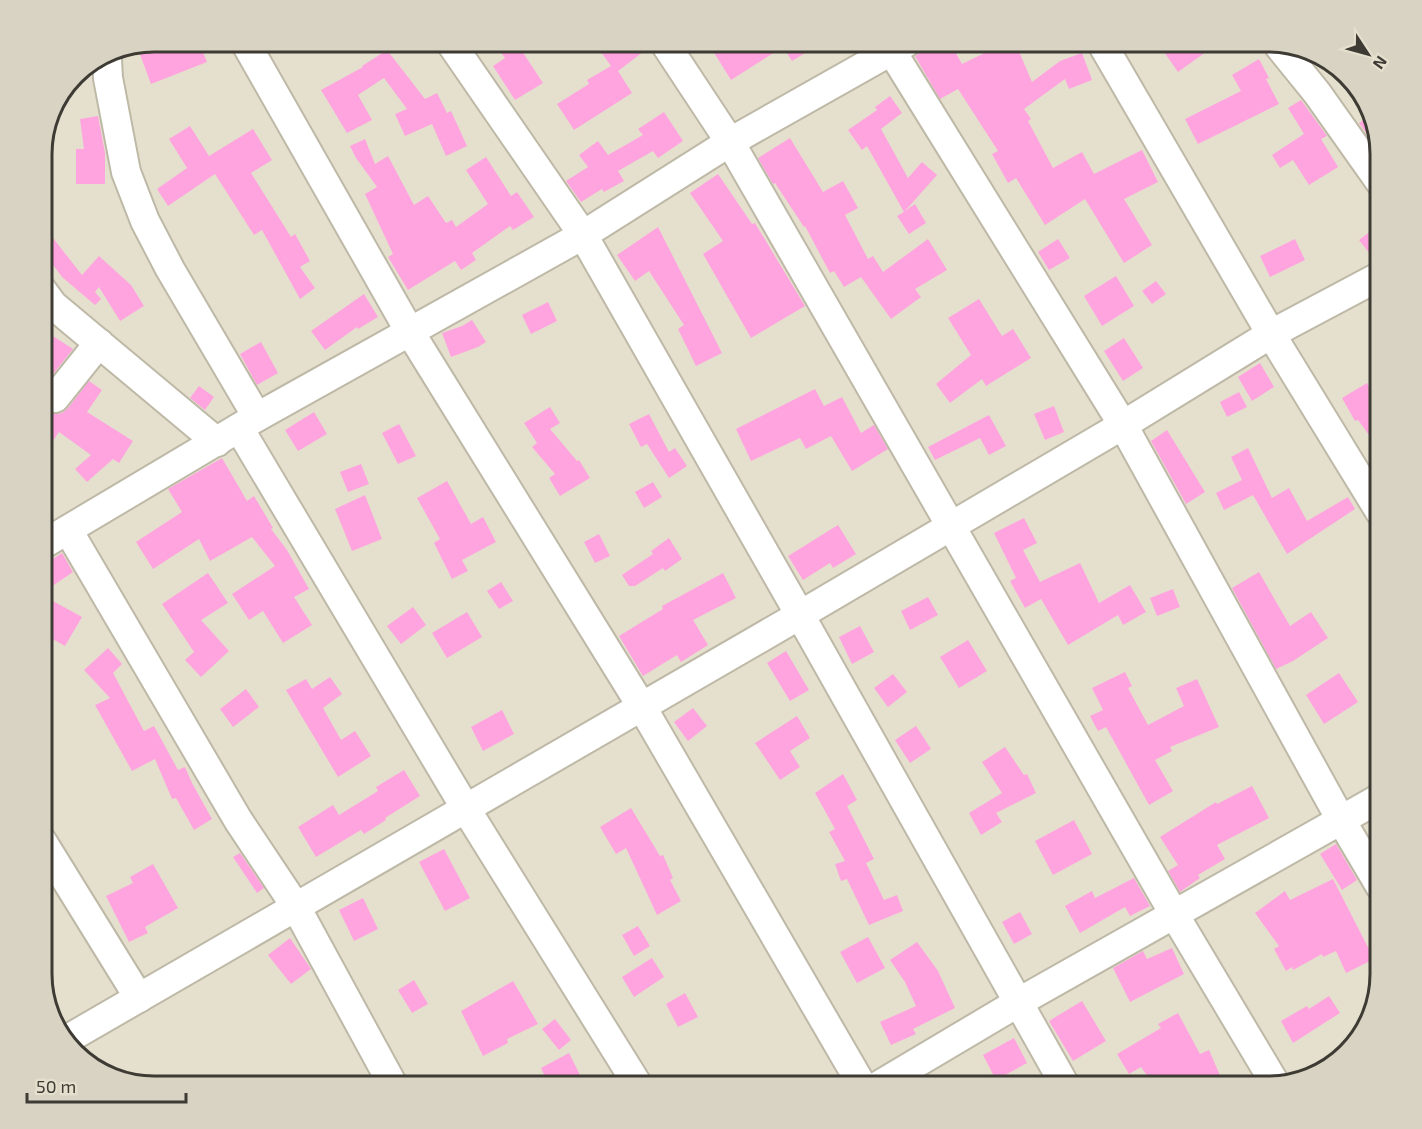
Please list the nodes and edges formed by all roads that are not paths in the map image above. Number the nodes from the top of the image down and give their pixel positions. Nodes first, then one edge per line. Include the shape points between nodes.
1 (251, 52) edge
2 (457, 52) edge
3 (671, 52) edge
4 (883, 52) edge
5 (899, 52) edge
6 (1107, 52) edge
7 (1285, 54) edge
8 (107, 65) edge
9 (730, 142) junction
10 (1370, 168) edge
11 (583, 235) junction
12 (1370, 281) edge
13 (53, 305) edge
14 (410, 332) junction
15 (1271, 334) junction
16 (99, 343) junction
17 (55, 398) dead end
18 (1123, 425) junction
19 (238, 429) junction
20 (1370, 496) edge
21 (951, 526) junction
22 (68, 530) junction
23 (53, 539) edge
24 (800, 615) junction
25 (642, 707) junction
26 (1370, 804) edge
27 (466, 809) junction
28 (1341, 820) junction
29 (53, 859) edge
30 (1370, 869) edge
31 (296, 907) junction
32 (1174, 914) junction
33 (139, 998) junction
34 (1019, 1002) junction
35 (74, 1036) edge
36 (388, 1076) edge
37 (632, 1076) edge
38 (857, 1076) edge
39 (895, 1076) edge
40 (1060, 1076) edge
41 (1271, 1076) edge

1 - 14 street
2 - 11 street
3 - 9 street
4 - 9 street
5 - 18 street
6 - 15 street
7 - 10 street
8 - 19 street via 126,172
9 - 11 street
9 - 21 street
11 - 14 street
11 - 24 street
12 - 15 street
13 - 16 street
14 - 19 street
14 - 25 street
15 - 18 street
15 - 20 street
16 - 17 street
16 - 19 street
18 - 21 street
18 - 28 street
19 - 22 street
19 - 27 street
21 - 24 street
21 - 32 street
22 - 23 street
22 - 31 street via 238,820
24 - 25 street
24 - 34 street
25 - 27 street
25 - 38 street
26 - 28 street
27 - 31 street
27 - 37 street
28 - 30 street
28 - 32 street
29 - 33 street
31 - 33 street
31 - 36 street
32 - 34 street
32 - 41 street
33 - 35 street
34 - 39 street
34 - 40 street

